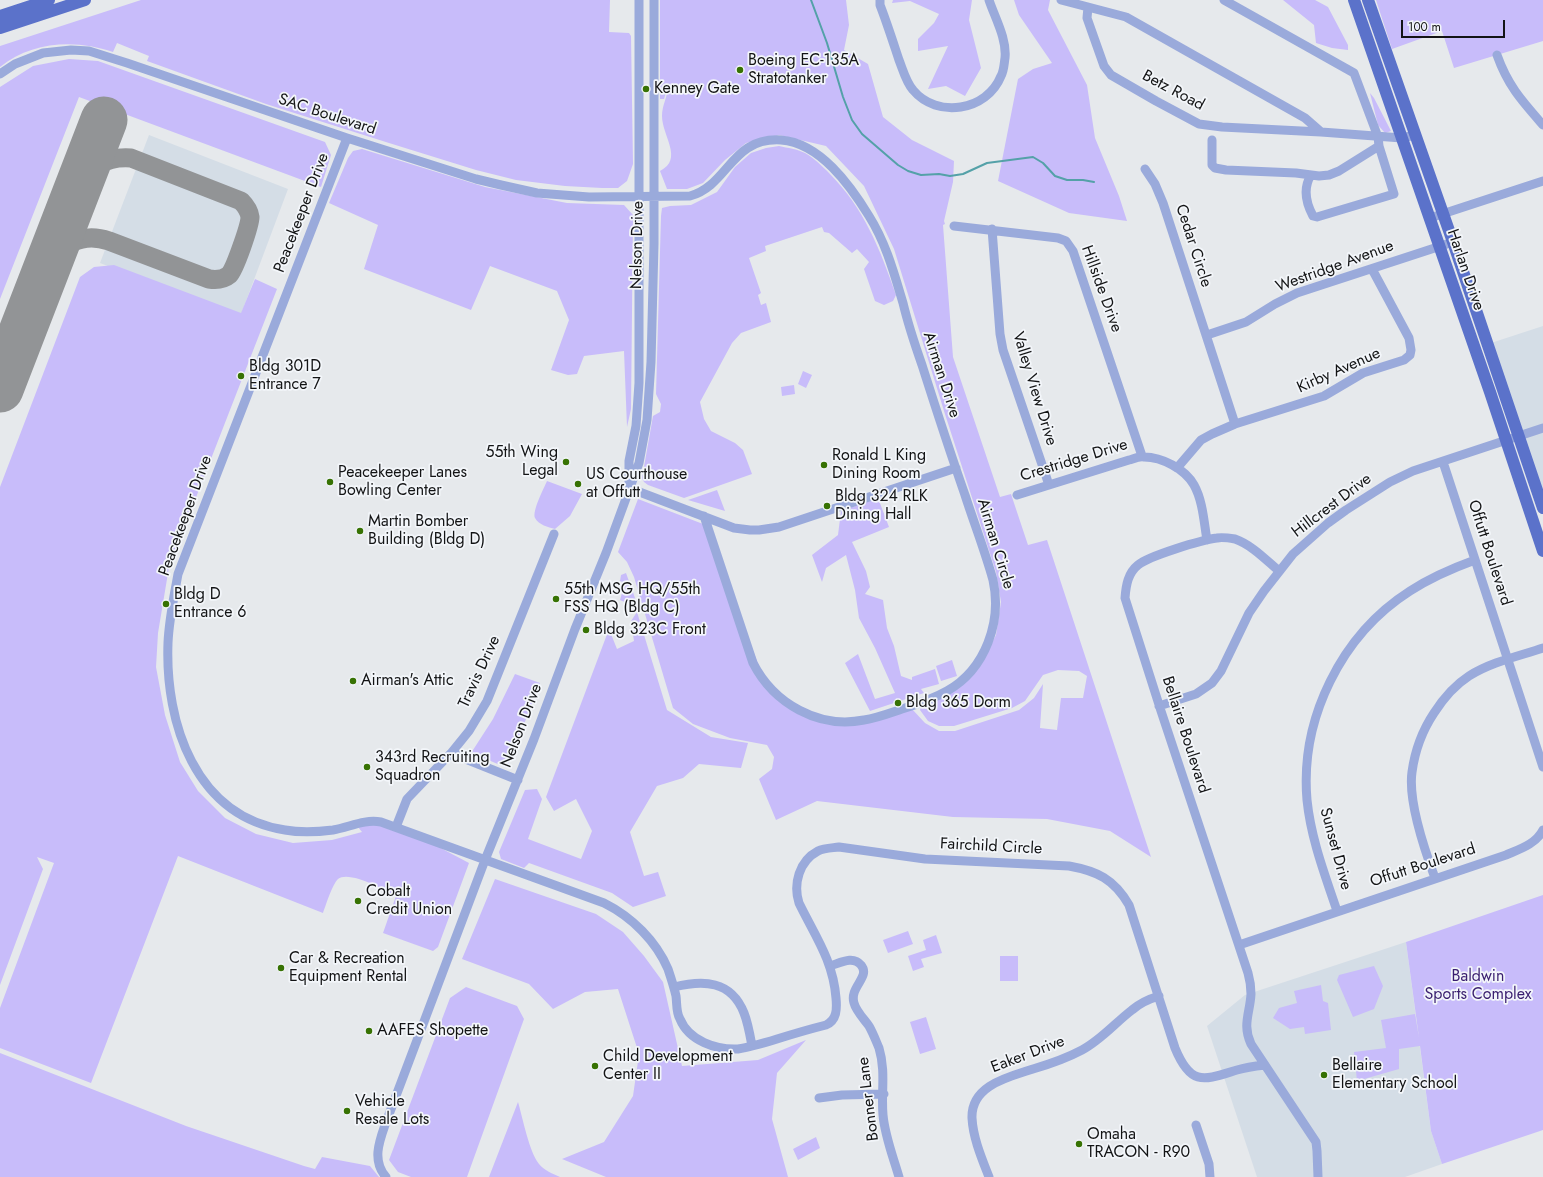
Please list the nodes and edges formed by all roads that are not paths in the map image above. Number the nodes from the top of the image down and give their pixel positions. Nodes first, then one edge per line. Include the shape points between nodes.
1 (49, 0) edge
2 (85, 0) edge
3 (639, 0) edge
4 (654, 0) edge
5 (880, 0) edge
6 (989, 0) edge
7 (1061, 0) edge
8 (1224, 0) edge
9 (1354, 0) edge
10 (1368, 0) edge
11 (1088, 7) junction
12 (0, 16) edge
13 (0, 28) edge
14 (1497, 55) dead end
15 (0, 74) edge
16 (1543, 125) edge
17 (1321, 132) junction
18 (1415, 135) junction
19 (1378, 137) junction
20 (347, 138) junction
21 (1402, 138) junction
22 (1212, 140) dead end
23 (1379, 146) junction
24 (1145, 169) dead end
25 (1311, 175) junction
26 (1543, 181) edge
27 (639, 198) junction
28 (654, 198) junction
29 (1443, 214) junction
30 (1430, 218) junction
31 (954, 226) dead end
32 (992, 229) junction
33 (1453, 242) junction
34 (1440, 246) junction
35 (1372, 269) junction
36 (1207, 335) junction
37 (1235, 424) junction
38 (1543, 428) edge
39 (1518, 436) junction
40 (1506, 440) junction
41 (1142, 456) junction
42 (1443, 462) junction
43 (956, 468) junction
44 (1177, 468) junction
45 (1048, 485) junction
46 (629, 488) junction
47 (1017, 495) dead end
48 (1543, 508) edge
49 (704, 516) junction
50 (554, 534) dead end
51 (1208, 540) junction
52 (1543, 551) edge
53 (1476, 560) junction
54 (1279, 571) junction
55 (1543, 648) edge
56 (1508, 659) junction
57 (1159, 706) junction
58 (452, 752) junction
59 (1543, 767) edge
60 (518, 780) junction
61 (396, 827) junction
62 (1543, 830) edge
63 (485, 860) junction
64 (1435, 878) junction
65 (1337, 911) junction
66 (1239, 944) junction
67 (830, 966) junction
68 (674, 987) junction
69 (1158, 996) junction
70 (752, 1046) junction
71 (1265, 1065) junction
72 (884, 1094) junction
73 (819, 1098) dead end
74 (1196, 1125) dead end
75 (386, 1177) edge
76 (900, 1177) edge
77 (989, 1177) edge
78 (1210, 1177) edge
79 (1318, 1177) edge

1 - 12 main road
2 - 13 main road
3 - 27 street, Nelson Drive
4 - 28 street, Nelson Drive
5 - 6 street via 905,78 913,90 943,108 959,108 971,105 986,96 1002,76 1004,43
7 - 11 street
8 - 19 street via 1354,73
9 - 21 main road, Harlan Drive
10 - 18 main road, Harlan Drive
11 - 17 street via 1126,17 1305,118
11 - 17 street, Betz Road via 1087,18 1104,66 1111,75 1199,124
14 - 16 street via 1504,74 1515,92
15 - 20 street, SAC Boulevard via 19,62 43,53 89,51
17 - 19 street, Betz Road
18 - 21 street, Betz Road
18 - 29 main road, Harlan Drive
19 - 21 street, Betz Road
19 - 23 street
20 - 27 street, SAC Boulevard via 476,179 520,190 574,196
20 - 61 street, Peacekeeper Drive via 178,574 170,616 168,659 175,714 193,767 206,785 229,807 267,826 295,831 333,830 370,820
21 - 30 main road, Harlan Drive
22 - 25 street via 1212,165 1215,168
23 - 25 street via 1340,171 1329,175
23 - 25 street via 1394,194 1317,217 1313,216 1308,206 1306,194
24 - 36 street, Cedar Circle via 1155,184
26 - 29 street
27 - 28 street, SAC Boulevard
27 - 46 street, Nelson Drive via 638,396 636,426 629,461
28 - 43 street, Airman Drive via 698,194 709,188 738,154 749,147 770,140 797,143 818,155 849,187 883,243
28 - 46 street, Nelson Drive via 649,400 639,463
29 - 30 street
29 - 33 main road, Harlan Drive
30 - 34 main road, Harlan Drive
31 - 32 street, Hillside Drive
32 - 41 street, Hillside Drive via 1058,238 1066,241 1073,251
32 - 45 street, Valley View Drive via 1003,350
33 - 34 street, Westridge Avenue
33 - 39 main road, Harlan Drive
34 - 35 street, Westridge Avenue
34 - 40 main road, Harlan Drive
35 - 36 street, Westridge Avenue via 1297,293 1246,322
35 - 37 street, Kirby Avenue via 1409,338 1412,350 1410,355 1404,360 1363,373 1324,396
36 - 37 street, Cedar Circle
37 - 44 street, Kirby Avenue via 1201,440
38 - 39 street, Hillcrest Drive
39 - 40 street, Hillcrest Drive
39 - 48 main road, Harlan Drive
40 - 42 street, Hillcrest Drive
40 - 52 main road, Harlan Drive
41 - 44 street, Crestridge Drive via 1161,460
41 - 45 street, Crestridge Drive
42 - 53 street, Offutt Boulevard
42 - 54 street, Hillcrest Drive via 1407,474 1364,498 1328,523
43 - 49 street via 804,520 766,530 741,529
43 - 49 street, Airman Circle via 995,589 995,615 988,642 971,671 949,690 915,705 863,720 828,720 806,714 778,696 763,679 753,663
44 - 51 street, Crestridge Drive via 1194,484
45 - 47 street, Crestridge Drive
46 - 49 street
46 - 60 street, Nelson Drive
50 - 58 street, Travis Drive via 487,700 469,731
51 - 54 street, Bellaire Boulevard via 1226,538 1242,542
51 - 57 street, Bellaire Boulevard via 1138,564 1131,572 1126,585 1125,598
53 - 56 street, Offutt Boulevard
53 - 65 street, Sunset Drive via 1435,576 1409,591 1378,616 1358,636 1344,656 1323,697 1314,724 1309,752 1307,800 1313,837
54 - 57 street, Hillcrest Drive via 1249,613 1221,671 1212,683 1196,694
55 - 56 street
56 - 59 street, Offutt Boulevard
56 - 64 street via 1486,667 1453,688 1439,704 1424,729 1416,752 1412,773 1413,799
57 - 66 street, Bellaire Boulevard
58 - 60 street
58 - 61 street, Travis Drive via 407,799
60 - 63 street, Nelson Drive
61 - 63 street, Peacekeeper Drive
62 - 64 street, Offutt Boulevard via 1530,845
63 - 68 street via 594,899 622,914 640,928 654,946 668,969
63 - 75 street, Nelson Drive via 381,1136 378,1156 381,1171
64 - 65 street, Offutt Boulevard
65 - 66 street, Offutt Boulevard
66 - 71 street, Bellaire Boulevard via 1251,985 1248,1037
67 - 69 street, Fairchild Circle via 796,893 799,874 804,864 818,851 839,847 925,859 1069,866 1088,869 1102,876 1123,895 1134,918
67 - 70 street, Fairchild Circle via 835,982 837,1005 836,1016 832,1022
67 - 72 street, Bonner Lane via 849,960 856,960 862,965 864,973 855,987 854,1004 869,1027 878,1048 883,1066
68 - 70 street via 679,1019 700,1041 716,1047
68 - 70 street via 703,982 726,990 742,1008
69 - 71 street, Fairchild Circle via 1179,1058 1192,1074 1206,1078
69 - 77 street, Eaker Drive via 1145,1000 1132,1009 1082,1050 988,1086 976,1100 972,1117 973,1128
71 - 79 street, Bellaire Boulevard via 1316,1142
72 - 73 street
72 - 76 street, Bonner Lane via 886,1133
74 - 78 street via 1209,1164

